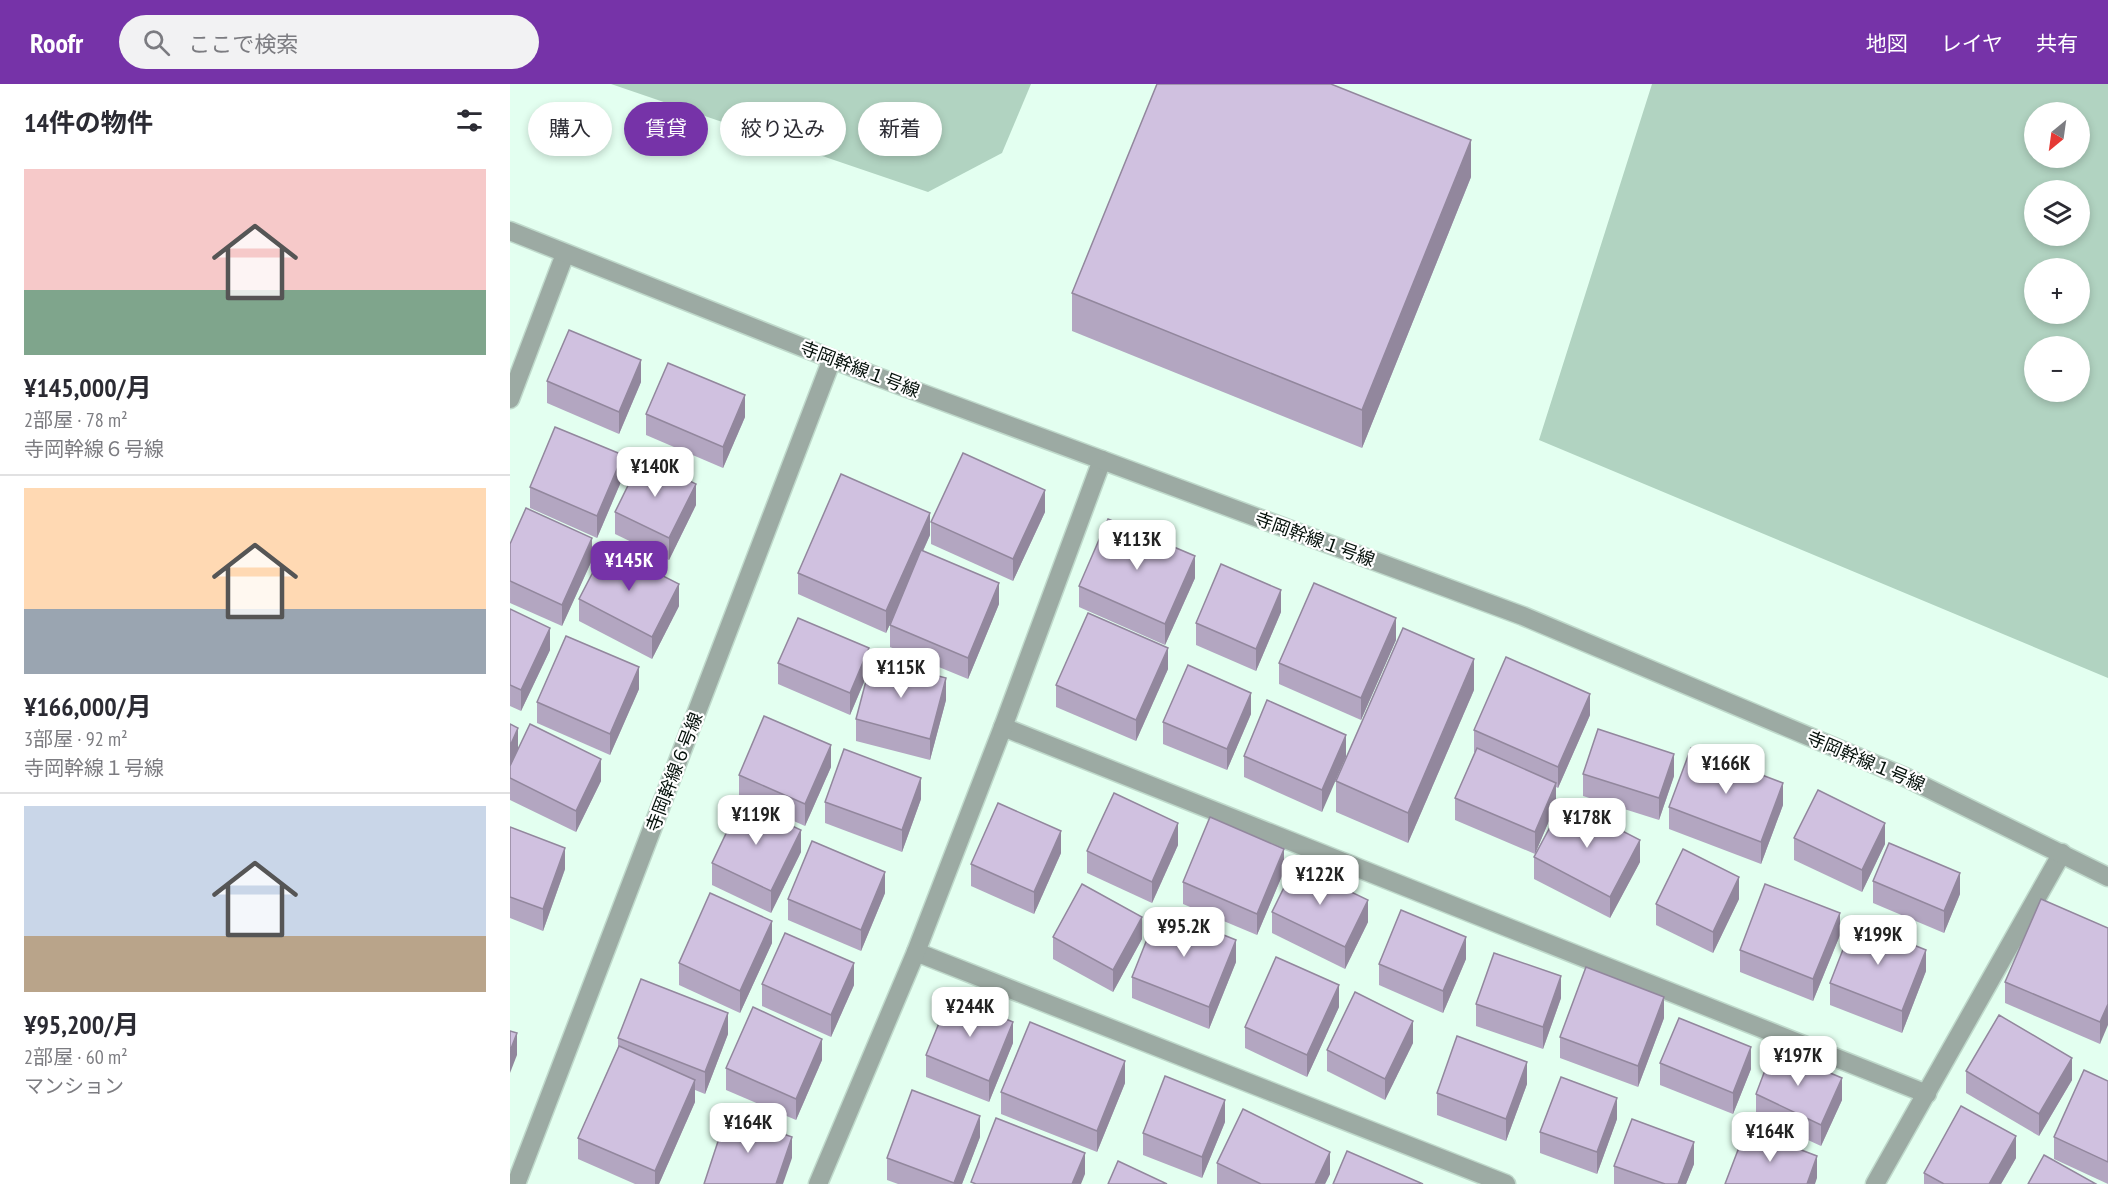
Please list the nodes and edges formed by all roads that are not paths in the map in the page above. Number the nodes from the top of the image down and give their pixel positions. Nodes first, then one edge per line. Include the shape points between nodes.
1 (510, 231) edge
2 (565, 254) junction
3 (832, 359) junction
4 (510, 399) edge
5 (1102, 460) junction
6 (1003, 727) junction
7 (2062, 853) junction
8 (2108, 877) edge
9 (916, 952) junction
10 (1927, 1094) junction
11 (516, 1184) edge
12 (818, 1184) edge
13 (1506, 1184) edge
14 (1875, 1184) edge

1 - 2 street, 寺岡幹線１号線
2 - 3 street, 寺岡幹線１号線
2 - 4 street
3 - 5 street, 寺岡幹線１号線
3 - 11 street, 寺岡幹線６号線
5 - 6 street
5 - 7 street, 寺岡幹線１号線 via 1523,616 1905,777
6 - 9 street
6 - 10 street
7 - 8 street, 寺岡幹線１号線
7 - 10 street
9 - 12 street
9 - 13 street
10 - 14 street

